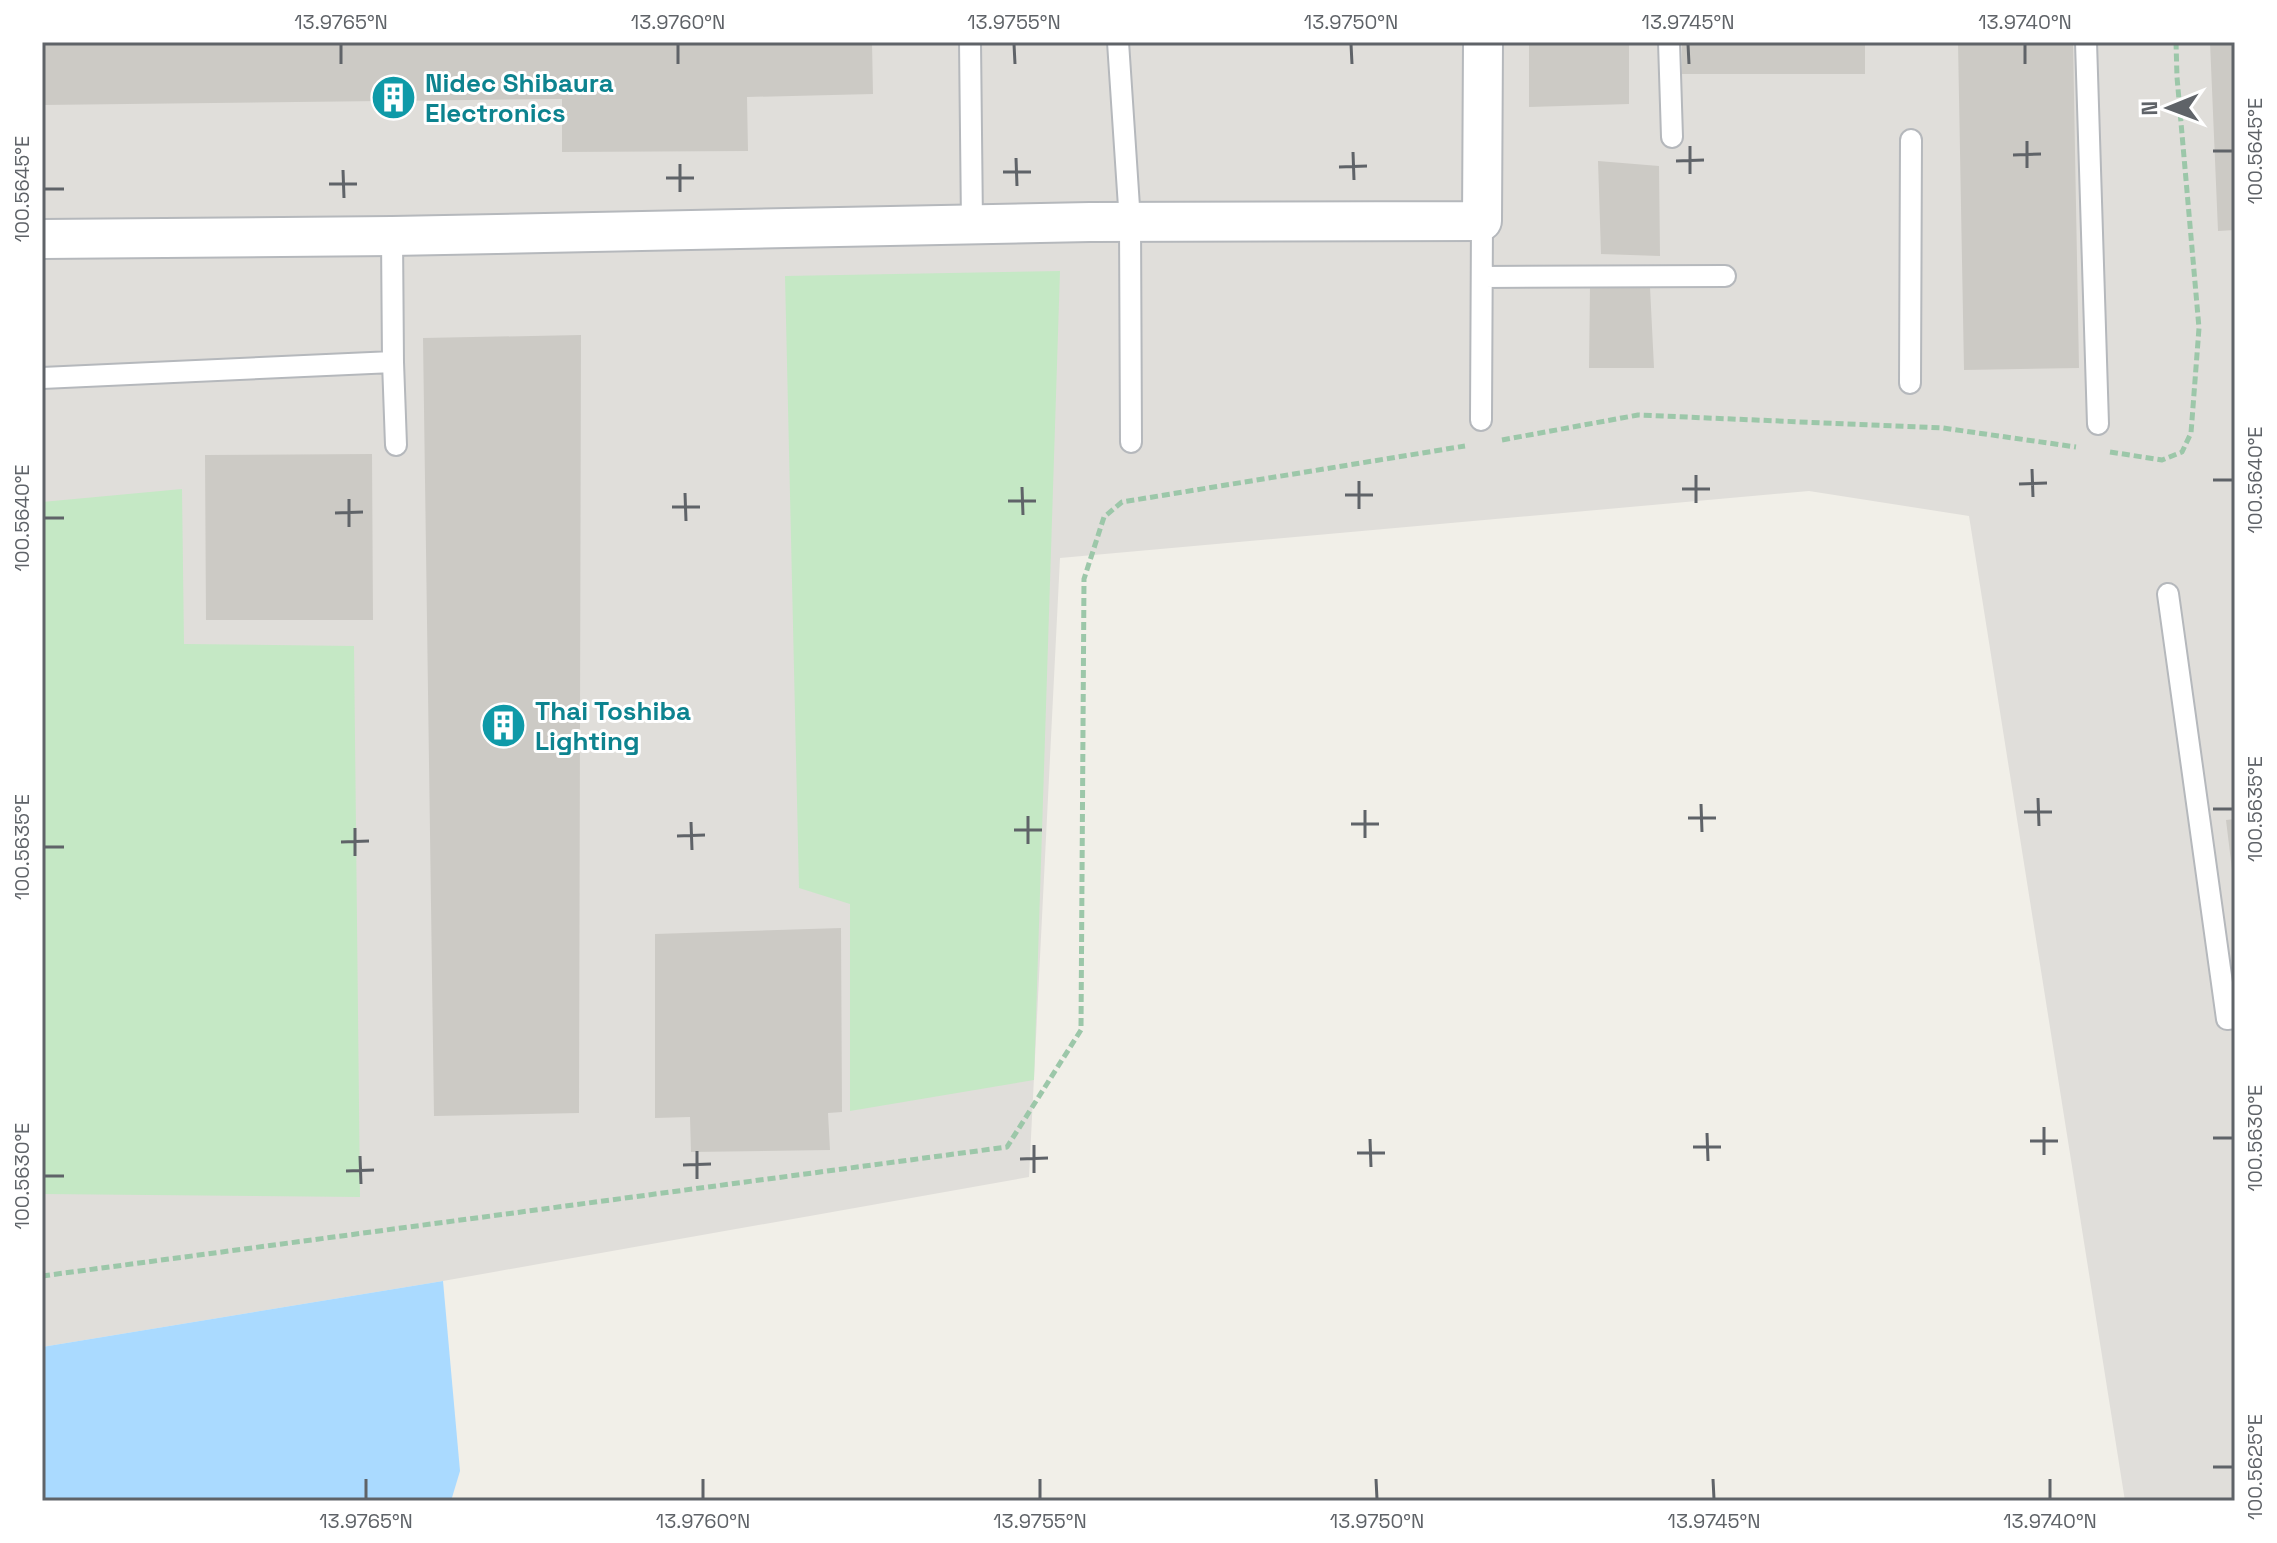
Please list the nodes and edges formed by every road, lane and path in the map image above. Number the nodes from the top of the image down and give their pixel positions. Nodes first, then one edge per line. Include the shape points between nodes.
1 (970, 42) edge
2 (1118, 42) edge
3 (1483, 42) edge
4 (1669, 42) edge
5 (2086, 42) edge
6 (2176, 42) edge
7 (1672, 137) dead end
8 (1911, 140) dead end
9 (1482, 221) junction
10 (1130, 222) junction
11 (972, 224) junction
12 (392, 236) junction
13 (42, 239) edge
14 (1725, 276) dead end
15 (1482, 277) junction
16 (393, 362) junction
17 (42, 378) edge
18 (1910, 383) dead end
19 (1481, 420) dead end
20 (2098, 424) dead end
21 (1501, 440) dead end
22 (1131, 442) dead end
23 (396, 445) dead end
24 (1471, 445) dead end
25 (2084, 448) dead end
26 (2100, 451) dead end
27 (2168, 594) dead end
28 (2235, 1018) edge
29 (42, 1276) edge

1 - 11 lane
2 - 10 lane
3 - 9 street
4 - 7 lane
5 - 20 lane
6 - 26 path via 2199,328 2191,433 2182,452 2162,460
8 - 18 lane
9 - 10 street
9 - 15 lane
10 - 11 street
10 - 22 lane
11 - 12 street
12 - 13 street
12 - 16 lane
14 - 15 lane
15 - 19 lane
16 - 17 lane
16 - 23 lane
21 - 25 path via 1638,415 1943,428
24 - 29 path via 1122,502 1104,517 1084,579 1081,1030 1007,1147
27 - 28 lane via 2227,1019

